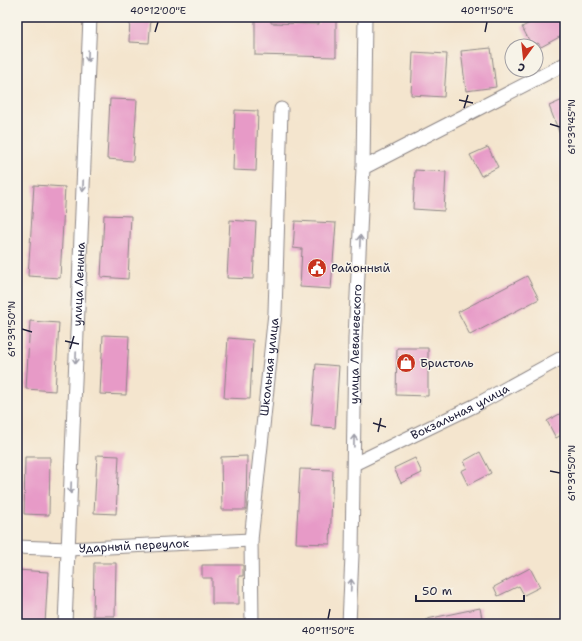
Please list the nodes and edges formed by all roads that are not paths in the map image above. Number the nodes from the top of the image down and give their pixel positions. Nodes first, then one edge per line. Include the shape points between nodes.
1 (90, 17) edge
2 (365, 17) edge
3 (565, 64) edge
4 (281, 110) dead end
5 (363, 168) junction
6 (565, 356) edge
7 (354, 464) junction
8 (251, 540) junction
9 (17, 548) edge
10 (68, 549) junction
11 (65, 624) edge
12 (252, 624) edge
13 (349, 624) edge

1 -> 10 street, улица Ленина
2 - 5 street, улица Леваневского
3 - 5 street
4 - 8 street, Школьная улица via 275,312
7 -> 5 street, улица Леваневского via 355,338
6 - 7 street, Вокзальная улица via 476,405
13 -> 7 street, улица Леваневского
8 - 10 street, Ударный переулок
8 - 12 street, Школьная улица
9 - 10 street, Ударный переулок
10 - 11 street, улица Ленина

